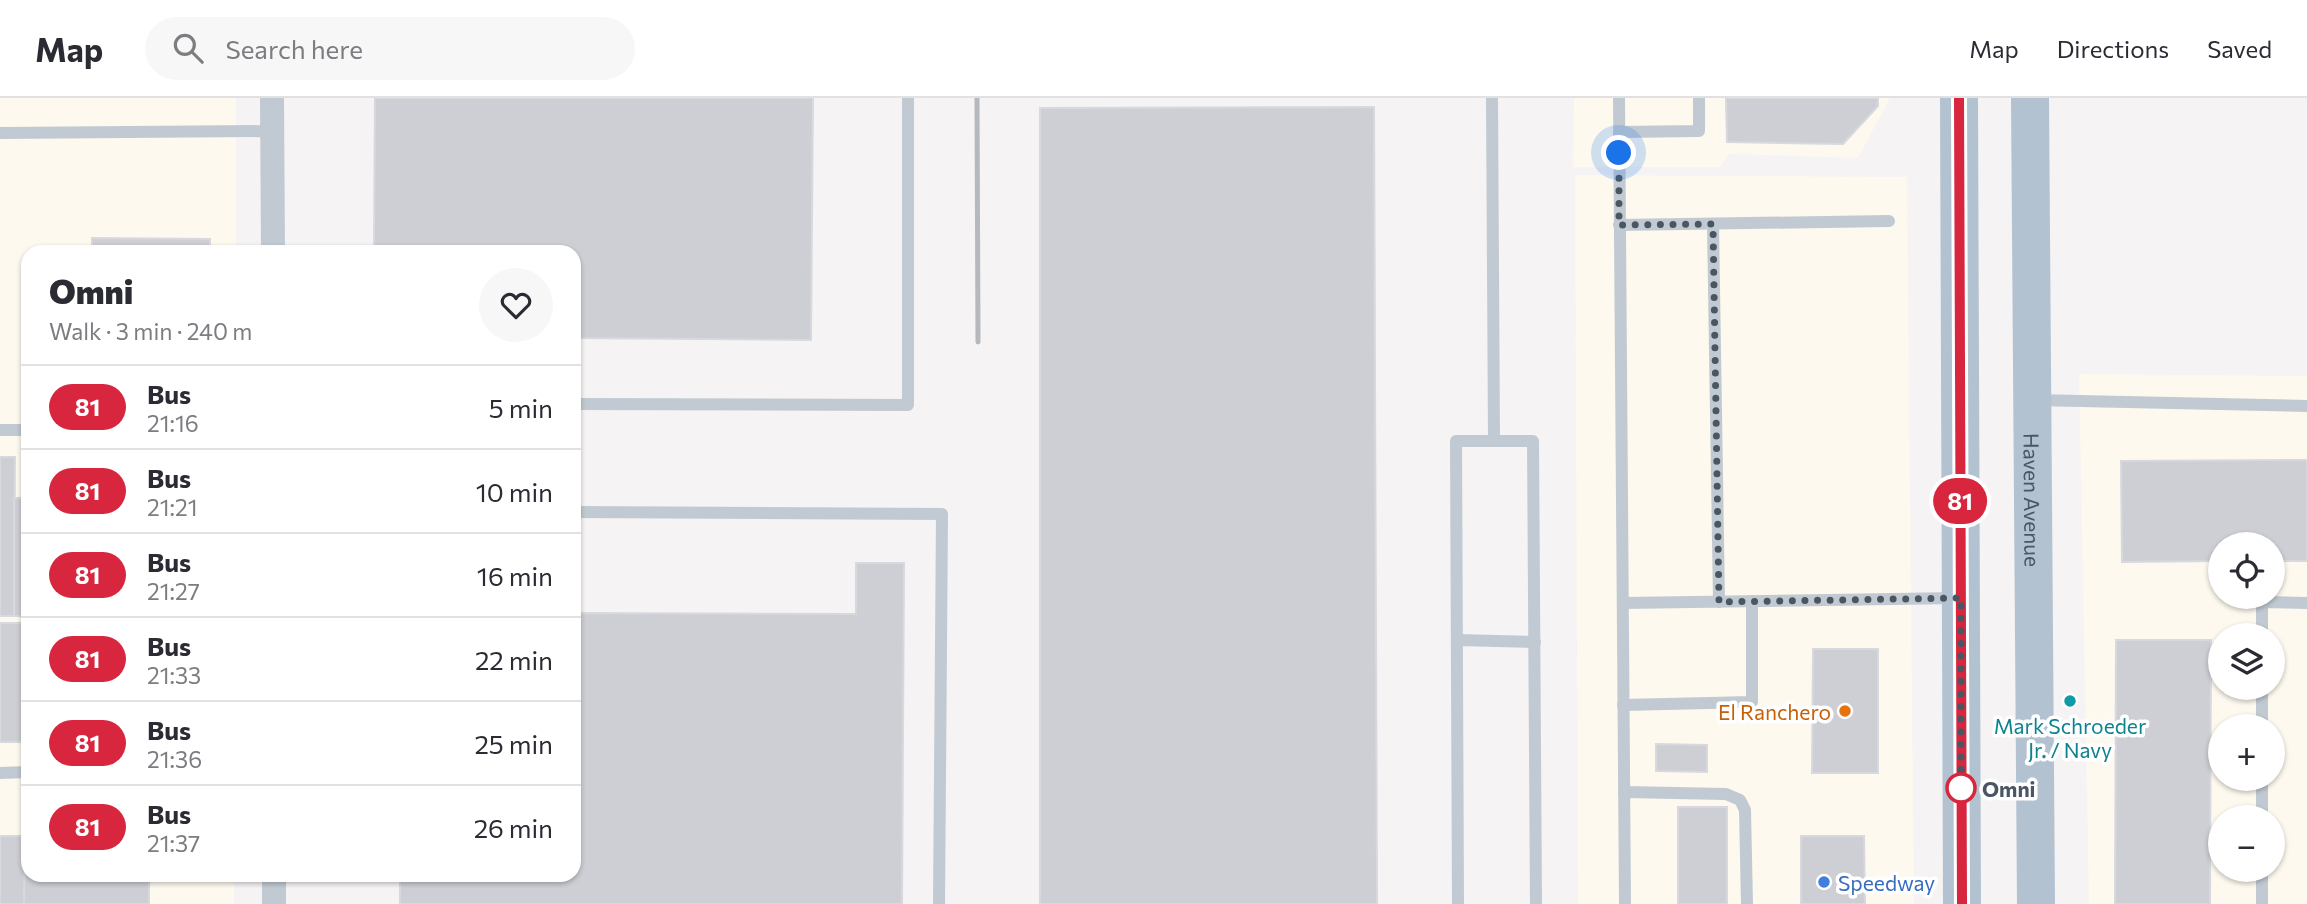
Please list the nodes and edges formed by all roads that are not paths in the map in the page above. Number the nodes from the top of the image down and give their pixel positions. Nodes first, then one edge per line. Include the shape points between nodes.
1 (272, 98) edge
2 (908, 98) edge
3 (1492, 98) edge
4 (1619, 98) edge
5 (1699, 98) edge
6 (1959, 98) edge
7 (2030, 98) edge
8 (272, 131) junction
9 (1619, 132) junction
10 (0, 133) edge
11 (1889, 221) dead end
12 (1713, 224) junction
13 (1619, 225) junction
14 (272, 245) edge
15 (2033, 400) junction
16 (581, 404) edge
17 (2307, 406) edge
18 (0, 430) edge
19 (21, 430) edge
20 (1494, 441) junction
21 (581, 512) edge
22 (1961, 598) junction
23 (1752, 601) junction
24 (1719, 602) junction
25 (1623, 603) junction
26 (2307, 603) edge
27 (2262, 623) edge
28 (1457, 640) junction
29 (1535, 642) junction
30 (1623, 705) junction
31 (21, 772) edge
32 (0, 773) edge
33 (1624, 792) junction
34 (274, 882) edge
35 (2262, 882) edge
36 (274, 904) edge
37 (939, 904) edge
38 (1458, 904) edge
39 (1536, 904) edge
40 (1625, 904) edge
41 (1747, 904) edge
42 (1962, 904) edge
43 (2036, 904) edge
44 (2262, 904) edge

1 - 8 street
2 - 16 lane via 908,405
3 - 20 lane
4 - 9 lane
5 - 9 lane via 1699,131
6 - 22 main road
7 - 15 main road, Haven Avenue
8 - 10 lane
8 - 14 street
9 - 13 lane
11 - 12 lane
12 - 13 lane
12 - 24 lane
13 - 25 lane
15 - 17 lane
15 - 43 main road, Haven Avenue
18 - 19 lane
20 - 28 lane via 1456,441
20 - 29 lane via 1533,441
21 - 37 lane via 942,514
22 - 23 lane
22 - 42 main road
23 - 24 lane
23 - 30 lane via 1752,702
24 - 25 lane
25 - 30 lane
26 - 27 lane via 2262,602
28 - 29 lane
28 - 38 lane
29 - 39 lane
30 - 33 lane
31 - 32 lane
33 - 40 lane
33 - 41 lane via 1726,793 1740,800 1745,810
34 - 36 street
35 - 44 lane

